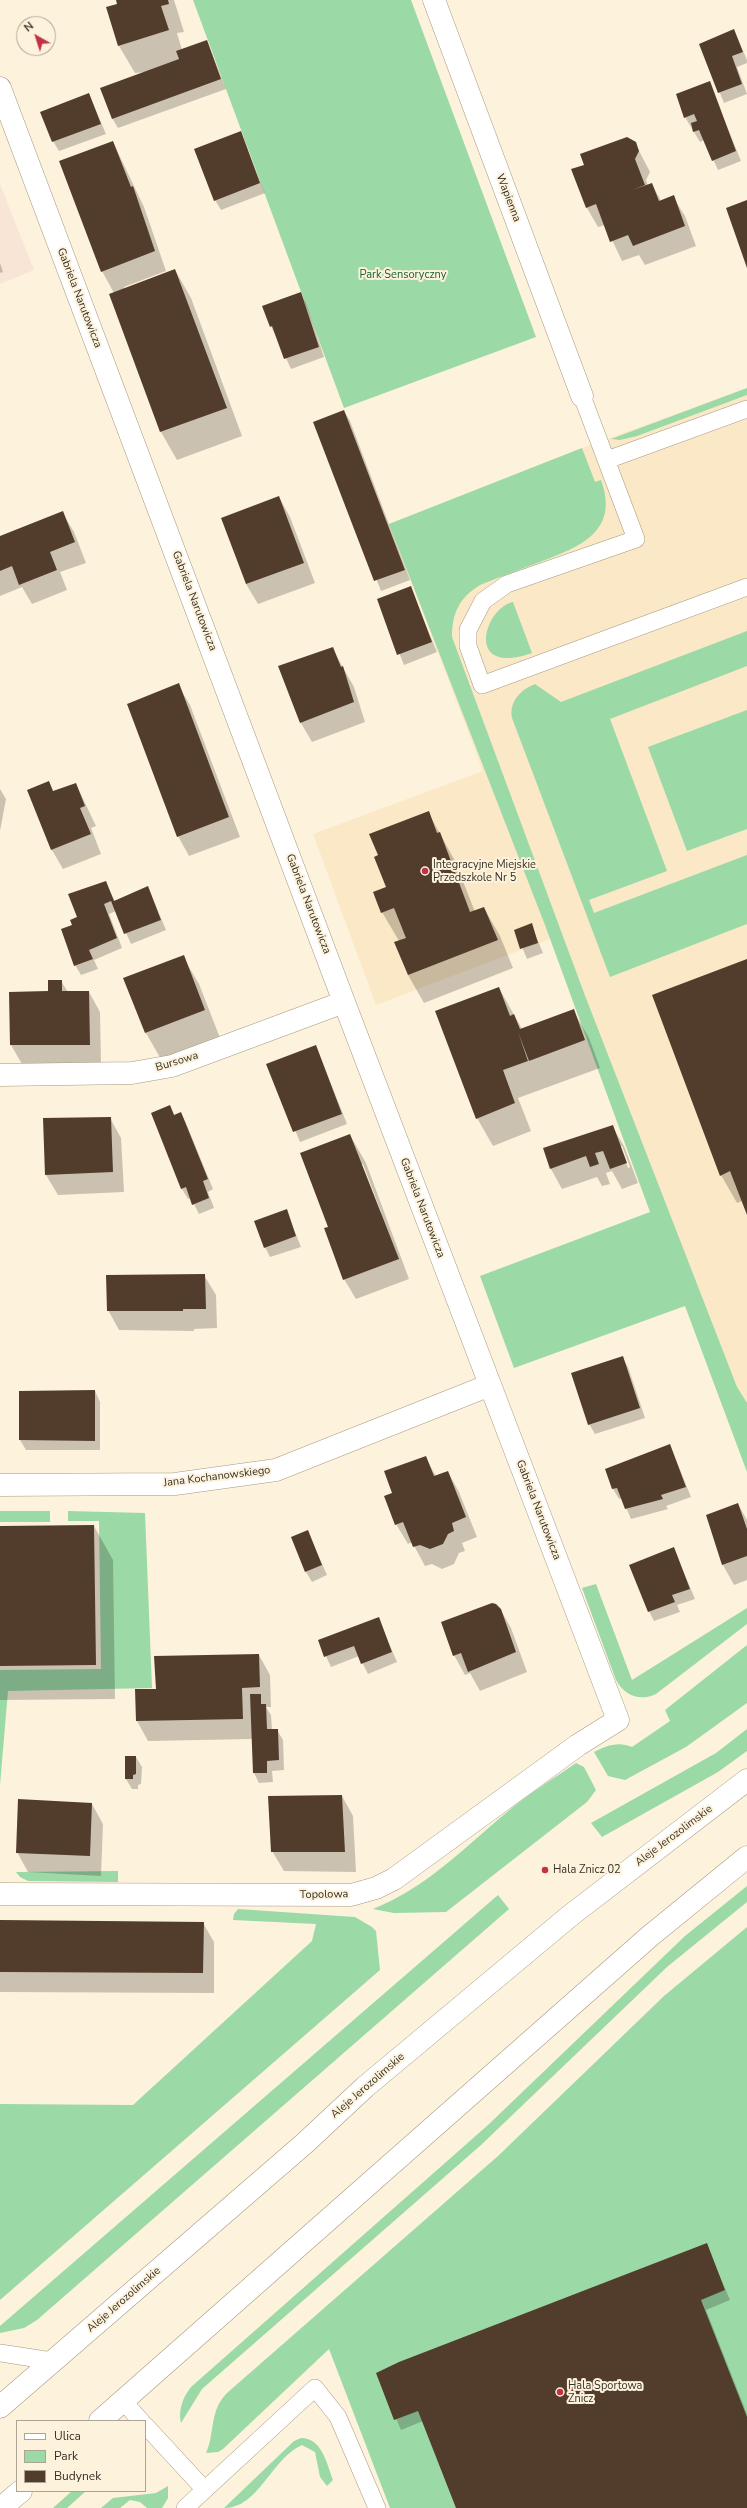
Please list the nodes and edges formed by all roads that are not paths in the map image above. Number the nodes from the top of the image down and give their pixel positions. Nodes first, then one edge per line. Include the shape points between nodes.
1 (434, 0) edge
2 (0, 88) edge
3 (582, 396) joint
4 (747, 410) edge
5 (607, 460) junction
6 (747, 587) edge
7 (344, 1002) junction
8 (0, 1075) edge
9 (490, 1385) junction
10 (0, 1485) edge
11 (618, 1720) joint
12 (747, 1780) edge
13 (747, 1857) edge
14 (0, 1894) edge
15 (0, 2353) edge
16 (52, 2361) junction
17 (123, 2401) junction
18 (0, 2407) edge
19 (101, 2420) edge
20 (140, 2420) edge
21 (146, 2426) edge
22 (205, 2490) junction
23 (19, 2492) edge
24 (1, 2508) edge
25 (185, 2508) edge
26 (377, 2508) edge

1 - 3 street, Wapienna
2 - 7 street, Gabriela Narutowicza
3 - 5 lane
4 - 5 lane
5 - 6 lane via 636,539 507,584 483,601 468,630 468,646 482,685
7 - 8 street, Bursowa via 172,1066 148,1071
7 - 9 street, Gabriela Narutowicza
9 - 10 street, Jana Kochanowskiego via 276,1470 175,1484
9 - 11 street, Gabriela Narutowicza
11 - 14 street, Topolowa via 578,1745 394,1879 359,1894
12 - 16 street, Aleje Jerozolimskie via 571,1915 365,2087 299,2148
13 - 17 street via 650,1936
15 - 16 lane
16 - 18 street, Aleje Jerozolimskie
17 - 19 street
17 - 20 lane
21 - 22 lane
22 - 25 lane
22 - 26 lane via 315,2388 338,2417
23 - 24 street

